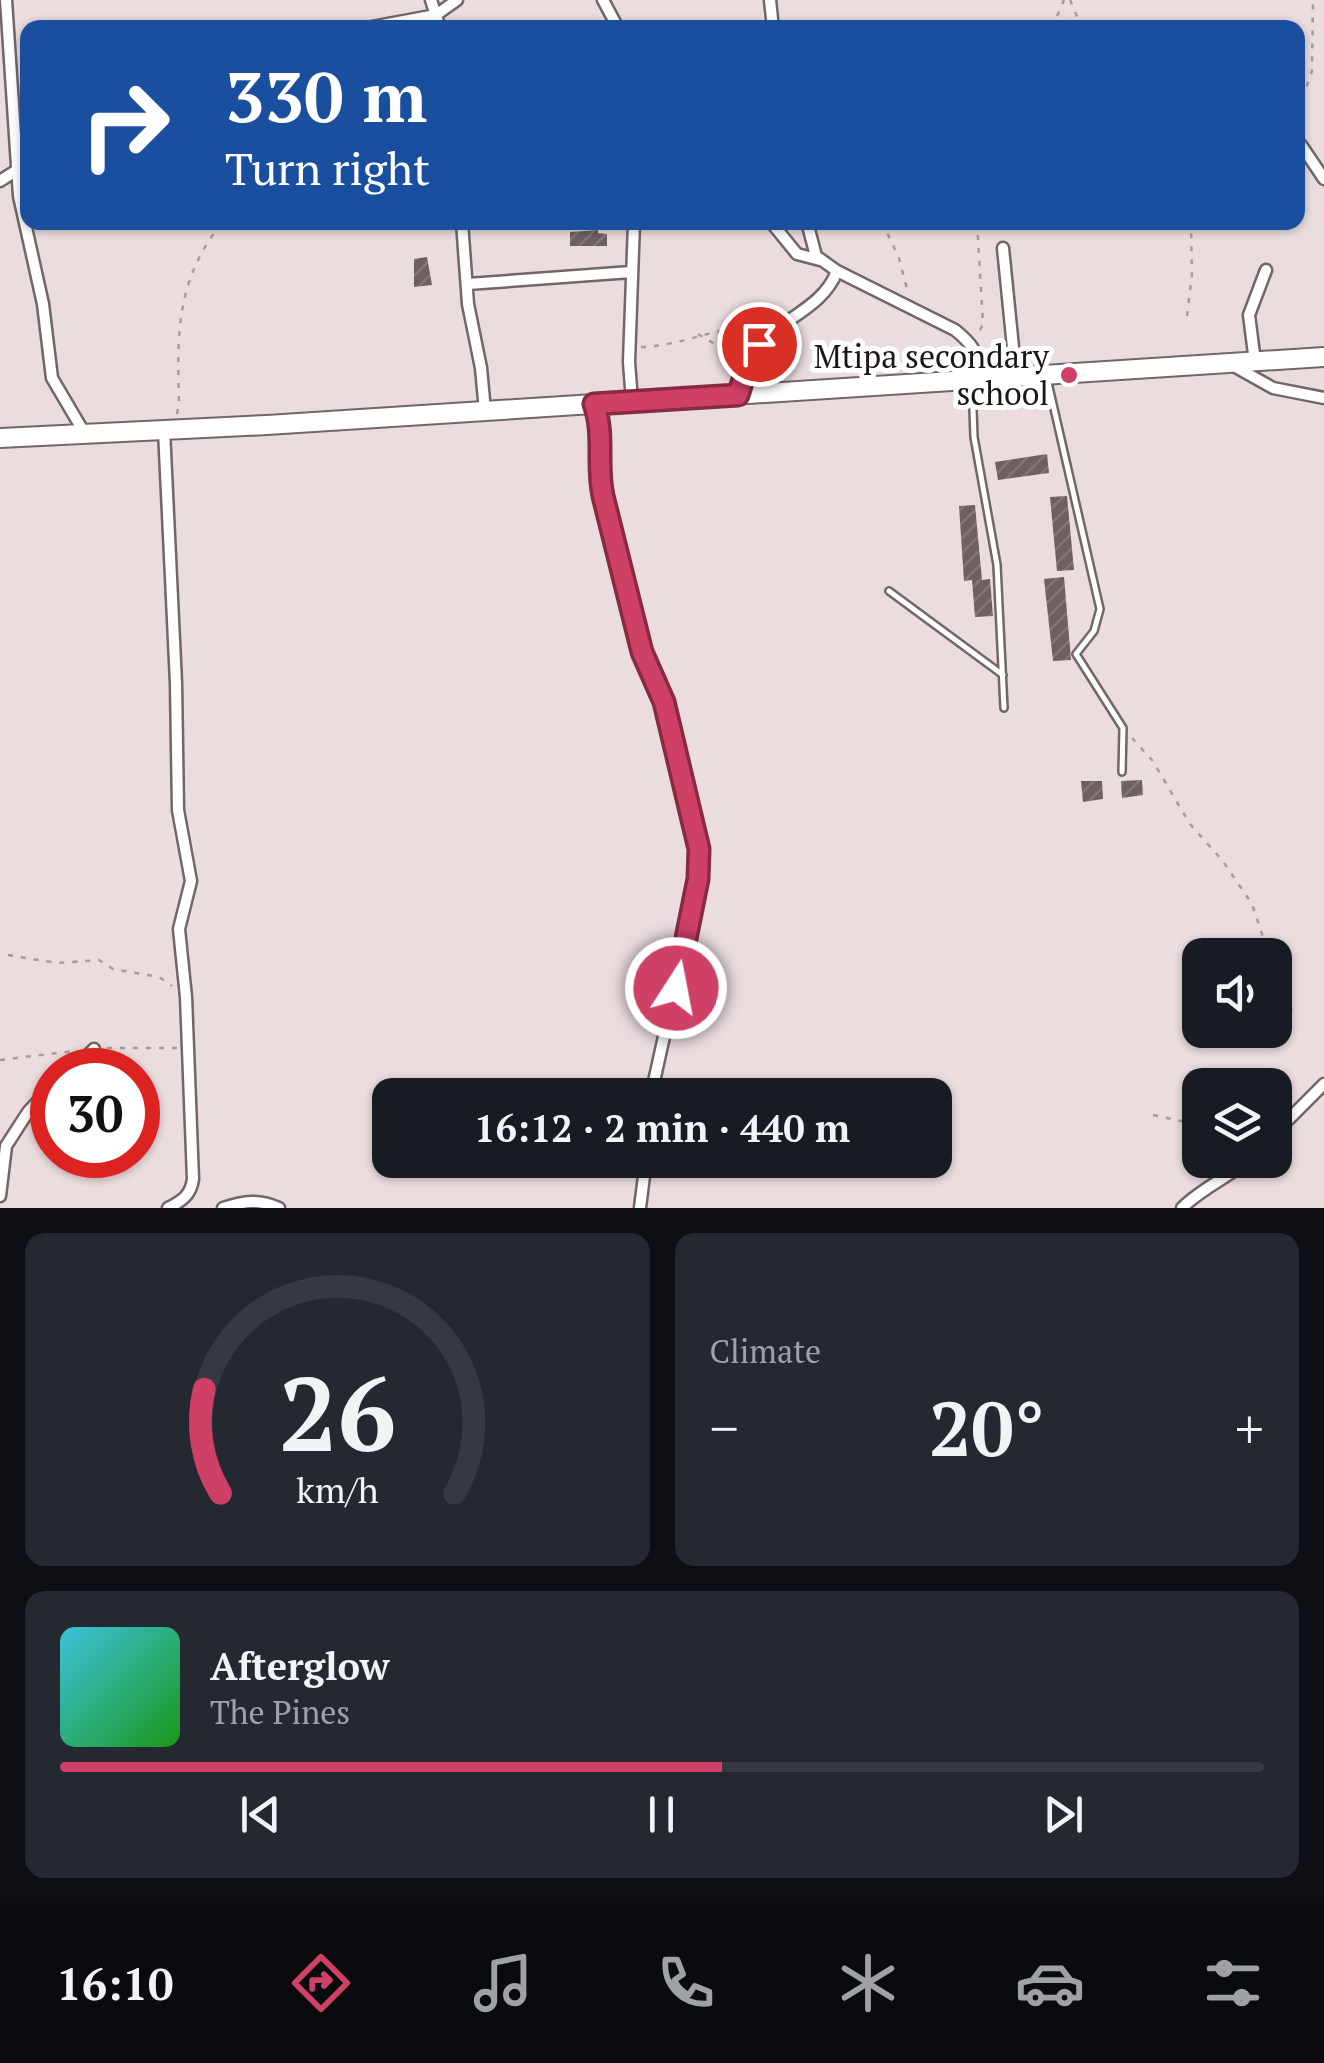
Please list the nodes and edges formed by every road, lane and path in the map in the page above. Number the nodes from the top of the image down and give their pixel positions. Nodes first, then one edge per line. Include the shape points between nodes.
1 (6, 0) edge
2 (431, 0) edge
3 (457, 0) edge
4 (1313, 0) edge
5 (436, 15) junction
6 (409, 20) edge
7 (438, 20) edge
8 (1305, 91) edge
9 (1305, 151) edge
10 (20, 168) edge
11 (17, 170) junction
12 (1324, 180) edge
13 (0, 181) edge
14 (20, 200) edge
15 (27, 230) edge
16 (218, 230) edge
17 (463, 230) edge
18 (634, 230) edge
19 (778, 230) edge
20 (809, 230) edge
21 (886, 230) edge
22 (976, 230) edge
23 (1191, 230) edge
24 (1003, 248) dead end
25 (821, 260) junction
26 (1266, 270) dead end
27 (631, 272) junction
28 (837, 272) junction
29 (468, 284) junction
30 (914, 309) junction
31 (1187, 316) dead end
32 (782, 326) junction
33 (698, 334) junction
34 (971, 343) junction
35 (630, 347) junction
36 (1324, 358) edge
37 (1256, 362) junction
38 (748, 364) junction
39 (1228, 364) junction
40 (1046, 375) junction
41 (1016, 377) junction
42 (972, 380) junction
43 (738, 395) junction
44 (1324, 398) edge
45 (632, 402) junction
46 (594, 404) junction
47 (485, 411) junction
48 (168, 430) junction
49 (85, 434) junction
50 (0, 438) edge
51 (888, 591) dead end
52 (1003, 675) junction
53 (1004, 708) dead end
54 (1122, 725) junction
55 (1122, 772) dead end
56 (1263, 938) edge
57 (8, 955) dead end
58 (186, 996) junction
59 (655, 1078) edge
60 (1324, 1084) edge
61 (30, 1110) edge
62 (1154, 1115) dead end
63 (1292, 1115) edge
64 (1182, 1121) edge
65 (644, 1178) edge
66 (1226, 1178) edge
67 (0, 1196) edge
68 (174, 1207) edge
69 (223, 1208) edge
70 (279, 1208) edge
71 (640, 1208) edge
72 (1182, 1208) edge

1 - 11 street
2 - 5 street
3 - 5 street
4 - 8 path via 1312,71
5 - 6 street
5 - 7 street
9 - 12 street
10 - 11 street
11 - 13 street
11 - 14 street
15 - 49 street via 52,378
16 - 48 path via 198,259 180,312 180,403
17 - 29 street
18 - 27 street
19 - 25 street via 797,254
20 - 25 street
21 - 30 path
22 - 34 path via 982,324
23 - 31 path
24 - 41 street
25 - 28 street
26 - 37 street via 1249,315
27 - 29 street
27 - 35 street
28 - 30 street
28 - 32 street via 824,295
29 - 47 street
30 - 34 street
32 - 33 path
32 - 38 street via 752,352
33 - 35 path
33 - 38 path
34 - 42 street via 979,372
35 - 45 street
36 - 37 main road
37 - 39 main road
38 - 43 street
39 - 40 main road
39 - 44 street via 1274,388
40 - 41 main road
40 - 54 lane via 1100,609 1094,631 1076,654
41 - 42 main road
42 - 43 main road
42 - 52 lane via 974,437 997,565
43 - 45 main road
45 - 46 main road
46 - 47 main road
46 - 59 street via 603,496 699,849 688,933
47 - 48 main road
48 - 49 main road
48 - 58 street via 178,810 191,881 179,929
49 - 50 main road
51 - 52 lane
52 - 53 lane
54 - 55 lane
54 - 56 path via 1252,904
57 - 58 path via 104,961 113,970 160,976
58 - 68 street via 193,1179
60 - 63 street
61 - 67 street via 6,1146
62 - 64 path
65 - 71 street
66 - 72 street
69 - 70 street via 252,1201

